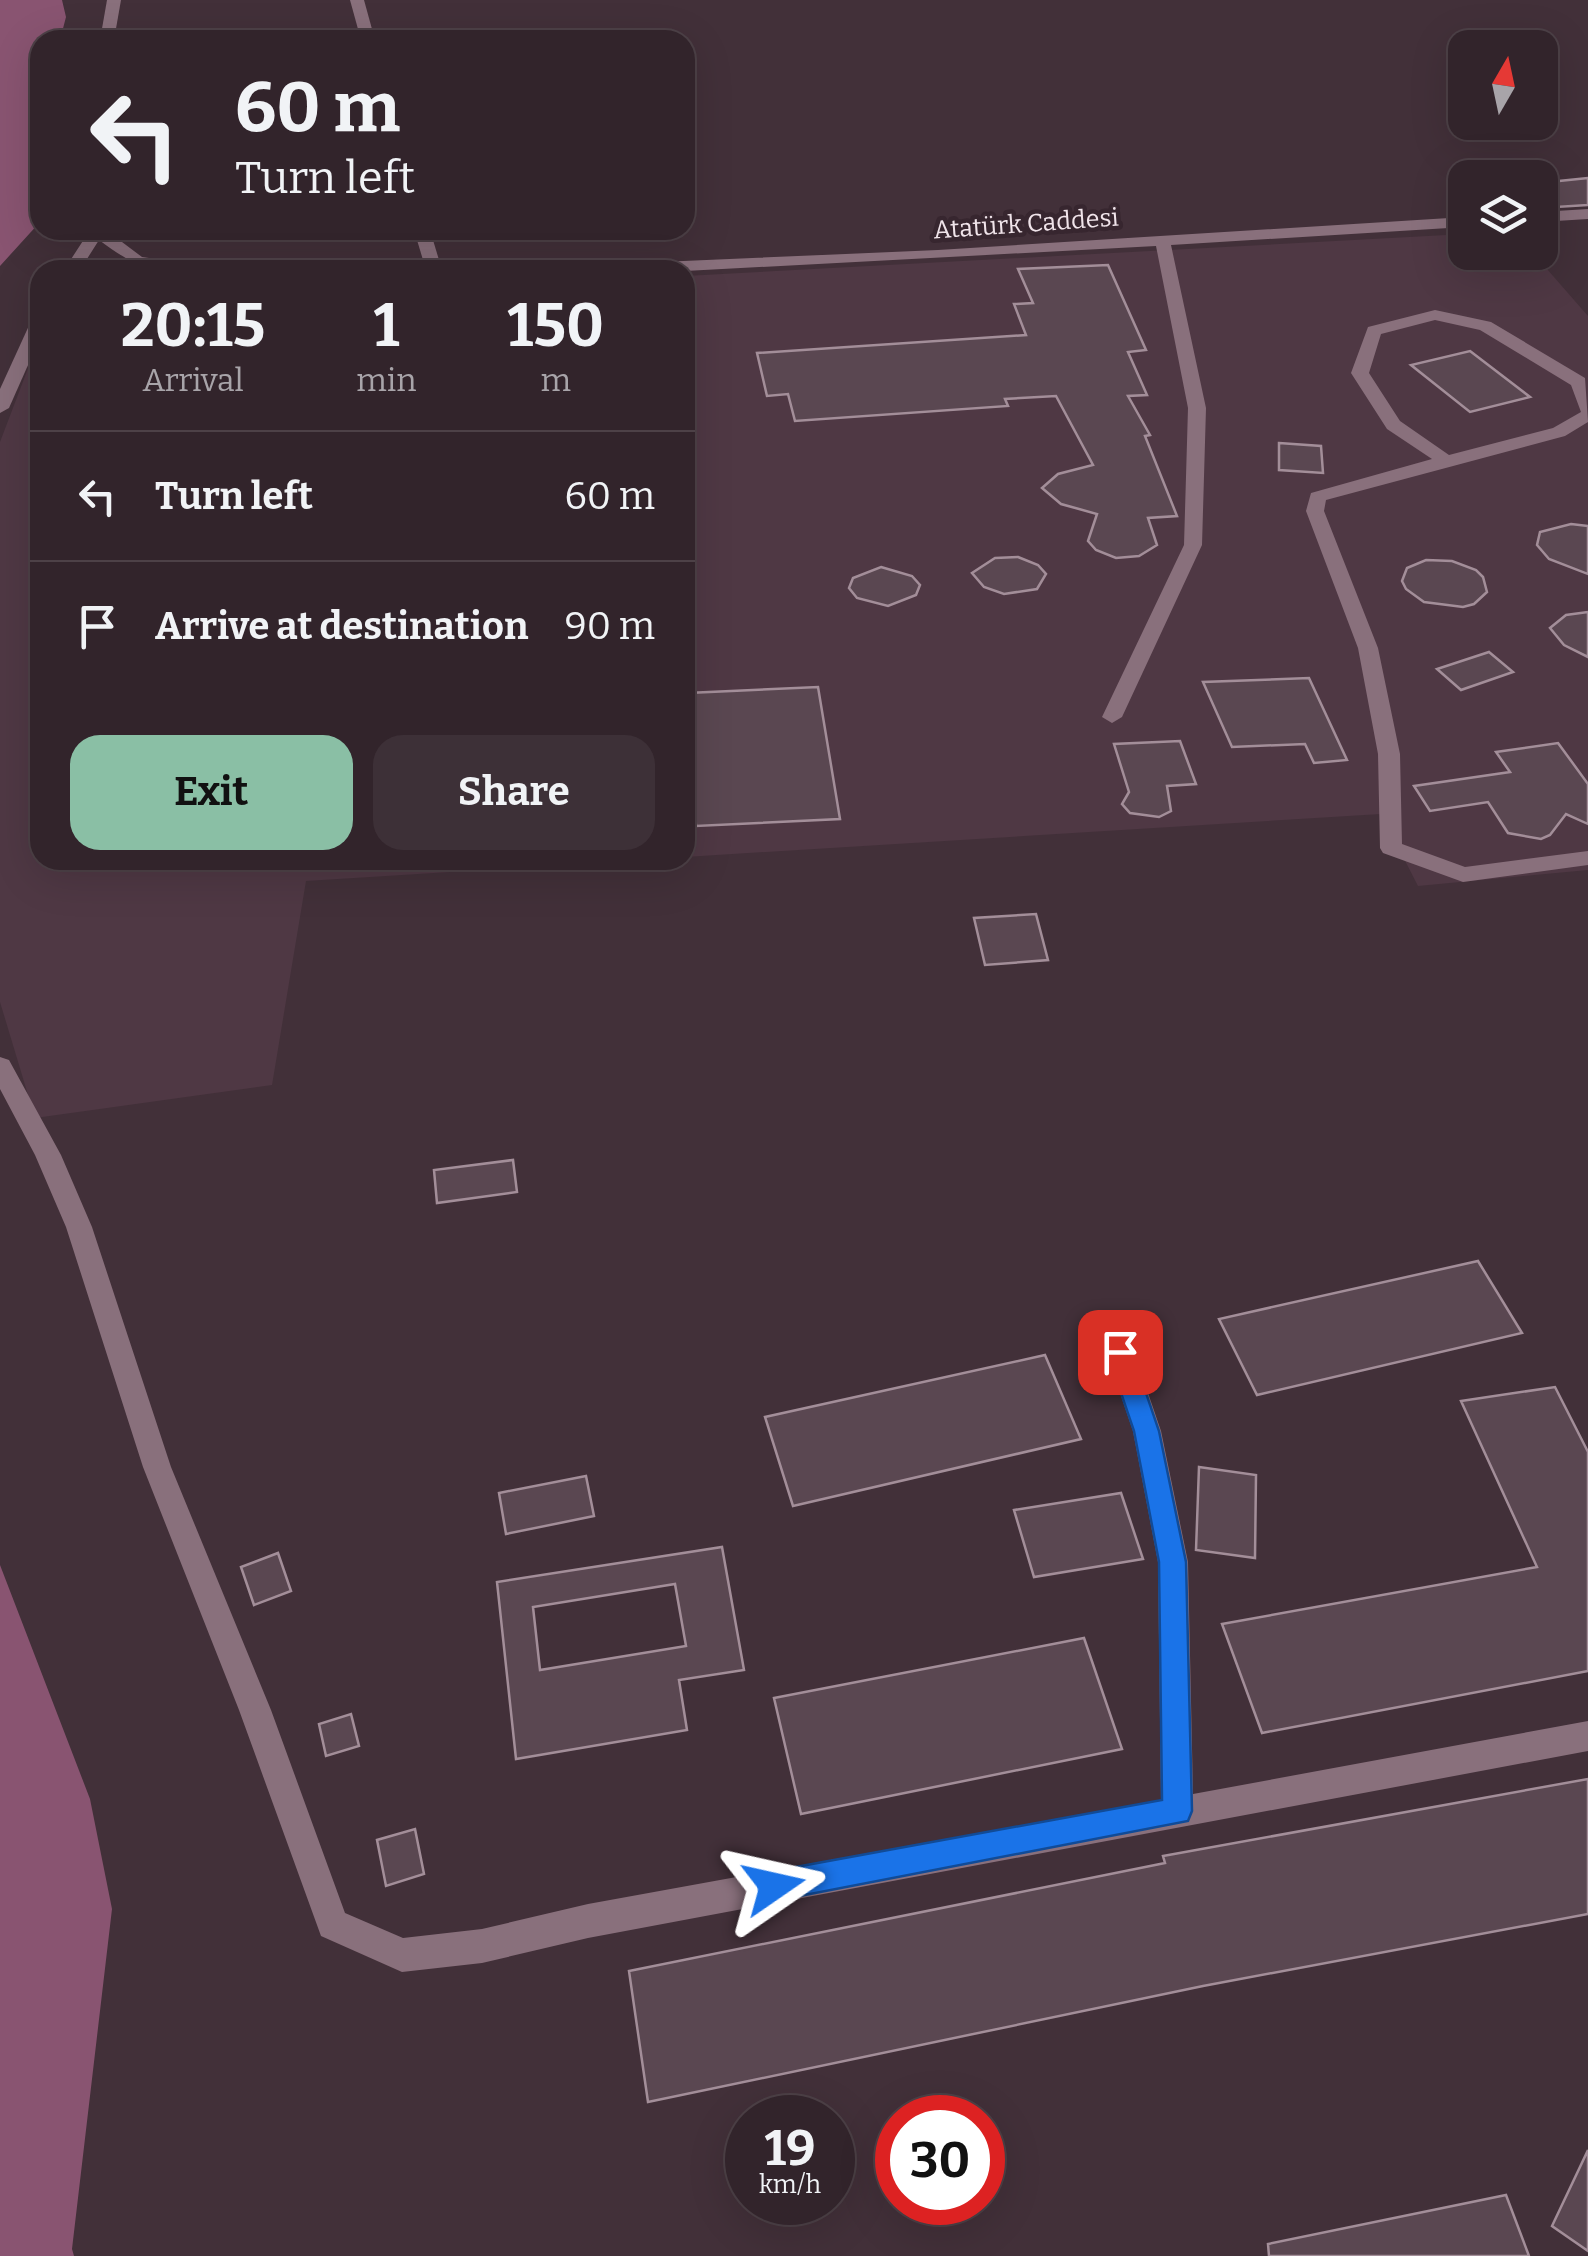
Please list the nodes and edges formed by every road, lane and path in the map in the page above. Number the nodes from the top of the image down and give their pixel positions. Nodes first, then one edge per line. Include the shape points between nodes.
1 (114, 0) edge
2 (356, 0) edge
3 (109, 30) edge
4 (365, 30) edge
5 (1588, 214) edge
6 (1558, 216) edge
7 (1448, 223) edge
8 (1162, 238) junction
9 (110, 240) edge
10 (136, 260) edge
11 (695, 266) edge
12 (30, 341) edge
13 (0, 408) edge
14 (1588, 412) edge
15 (1444, 460) junction
16 (1112, 718) dead end
17 (1588, 858) edge
18 (0, 1066) edge
19 (1120, 1352) dead end
20 (1588, 1736) edge
21 (1177, 1811) junction

1 - 3 street
2 - 4 street
5 - 6 street
7 - 8 street, Atatürk Caddesi
8 - 11 street, Atatürk Caddesi
8 - 16 street via 1196,408 1193,546
9 - 10 street
12 - 13 street
14 - 15 street via 1559,432
14 - 15 street via 1579,382 1484,326 1435,315 1374,332 1360,373 1392,425
15 - 17 street via 1317,497 1315,512 1368,648 1389,754 1391,848 1463,875
18 - 21 street via 78,1227 157,1467 333,1924 402,1955 482,1946
19 - 21 street via 1146,1431 1173,1562
20 - 21 street

